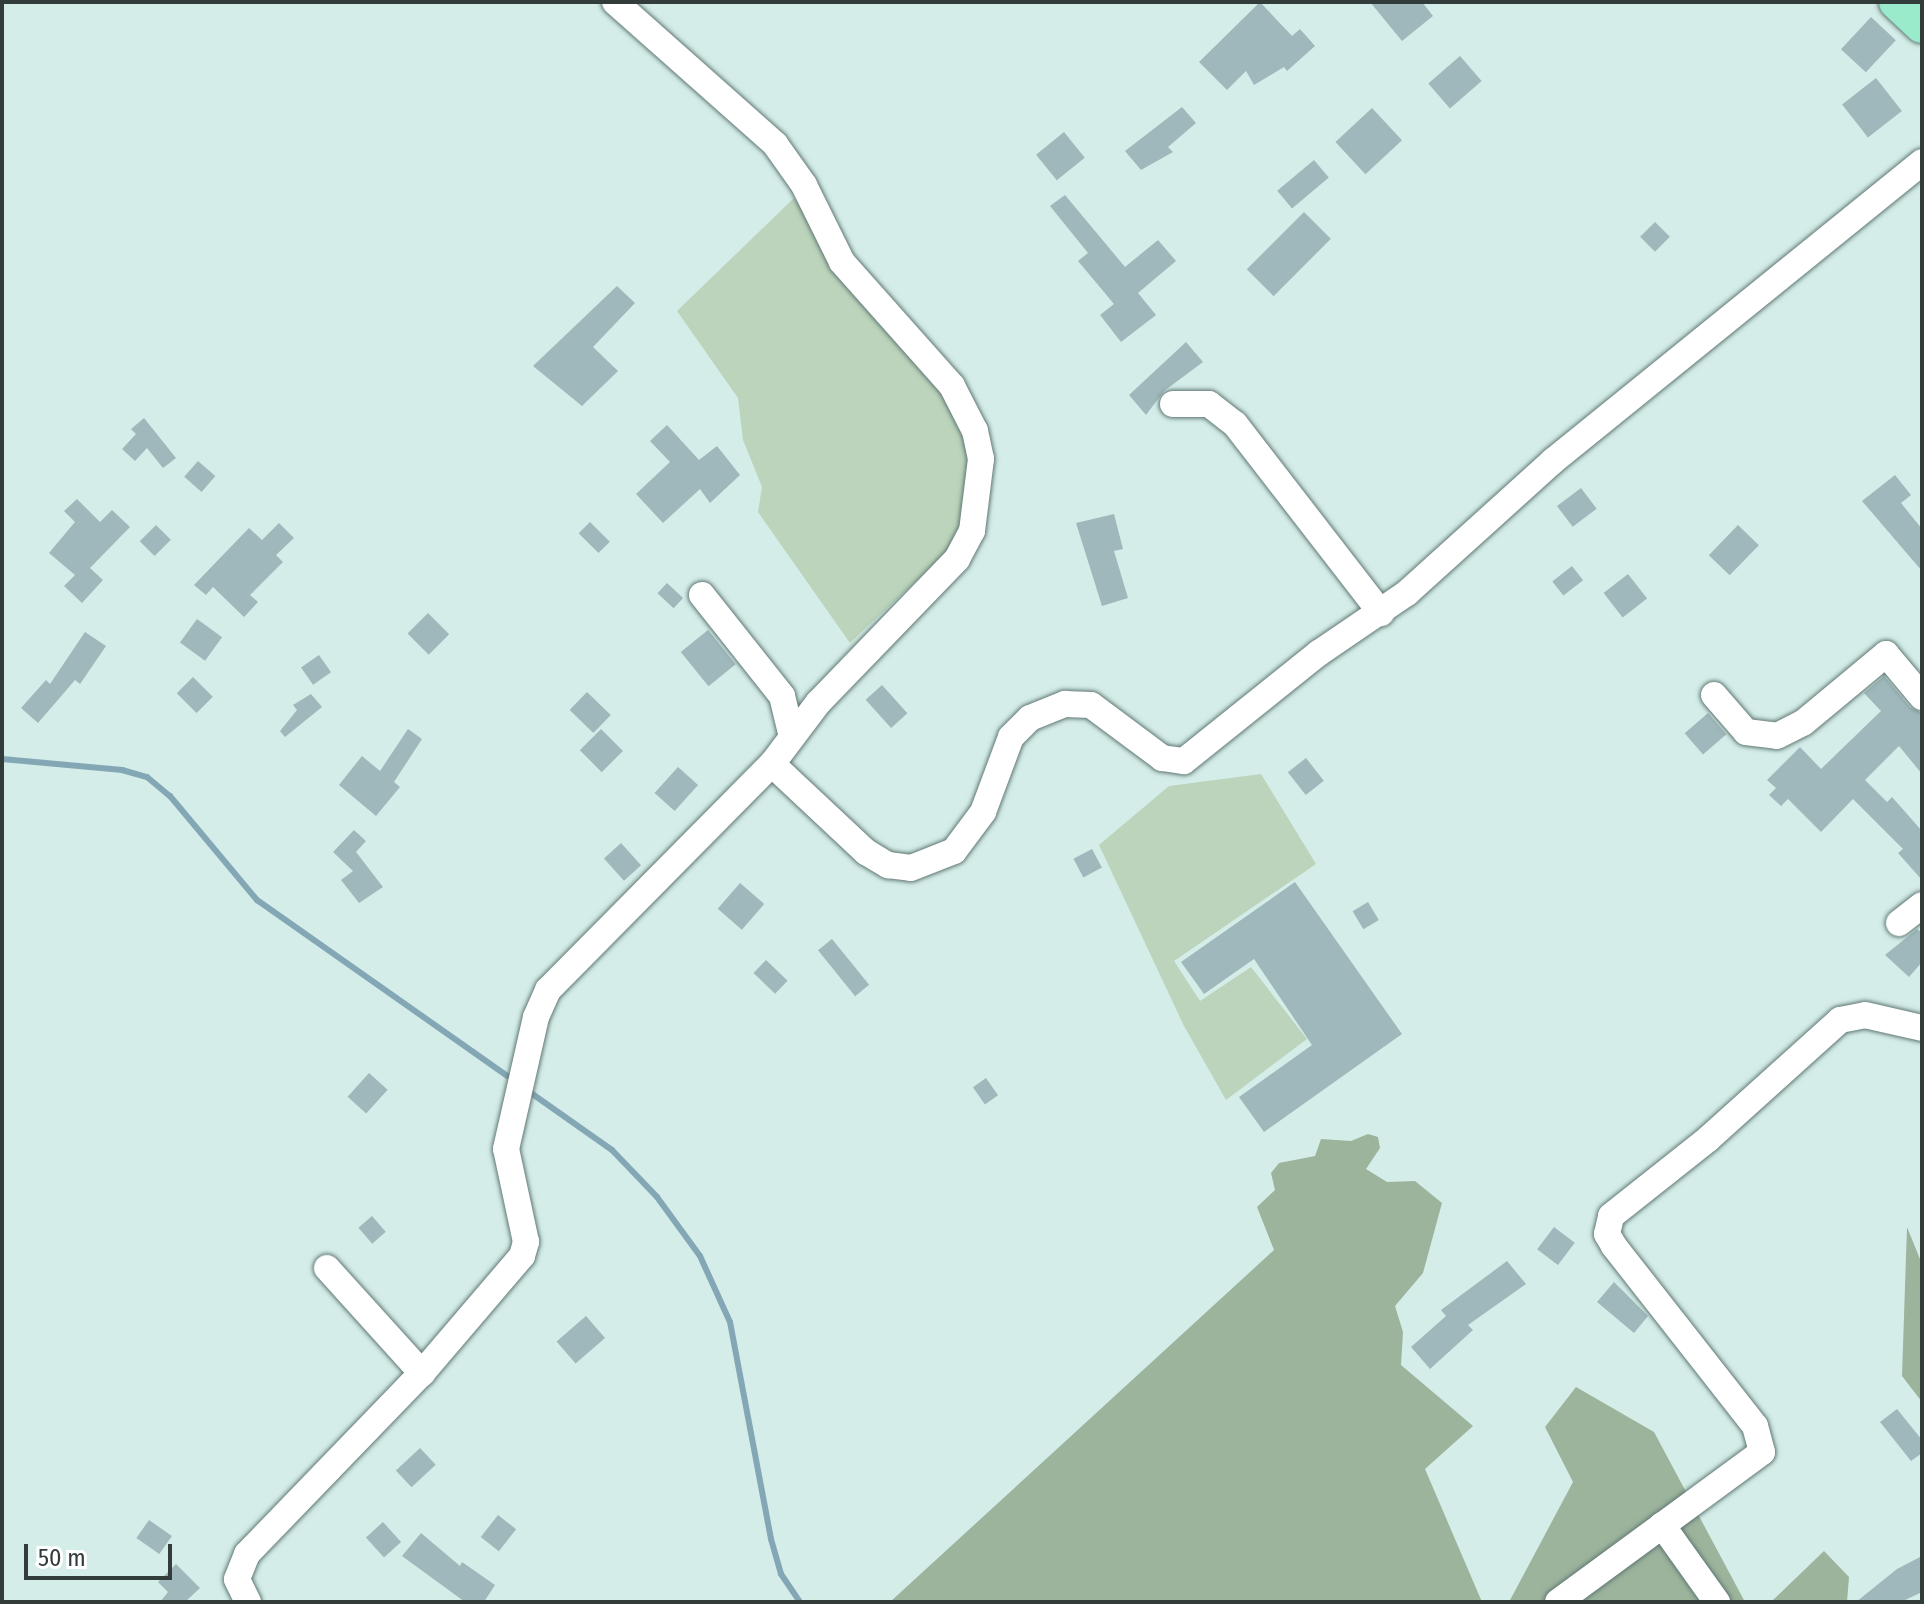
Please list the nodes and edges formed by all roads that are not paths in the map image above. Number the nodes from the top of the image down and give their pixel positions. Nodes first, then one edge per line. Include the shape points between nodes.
1 (615, 2) edge
2 (1896, 2) edge
3 (1922, 26) edge
4 (1922, 162) edge
5 (1173, 404) dead end
6 (702, 595) dead end
7 (1381, 613) junction
8 (1714, 695) dead end
9 (1922, 697) edge
10 (792, 737) junction
11 (772, 764) junction
12 (1922, 905) edge
13 (1899, 923) dead end
14 (1922, 1028) edge
15 (327, 1268) dead end
16 (422, 1373) junction
17 (1662, 1525) junction
18 (248, 1602) edge
19 (1558, 1602) edge
20 (1717, 1602) edge

1 - 10 street via 775,144 804,185 842,262 952,386 975,431 981,477 972,531 957,559
2 - 3 main road
4 - 7 street via 1667,366
5 - 7 street via 1209,404 1235,424
6 - 10 street via 782,696
7 - 11 street via 1319,653 1178,763 1162,758 1091,705 1065,704 1030,718 1011,737 983,812 954,851 930,864 888,865 866,852
8 - 9 street via 1746,732 1777,736 1803,723 1886,654
10 - 11 street
11 - 16 street via 572,960 548,990 536,1017 506,1149 526,1242 522,1256
12 - 13 street
14 - 17 street via 1865,1015 1840,1020 1708,1139 1611,1216 1607,1234 1614,1246 1762,1439 1755,1462
15 - 16 street
16 - 18 street via 247,1554 237,1579
17 - 19 street
17 - 20 street

